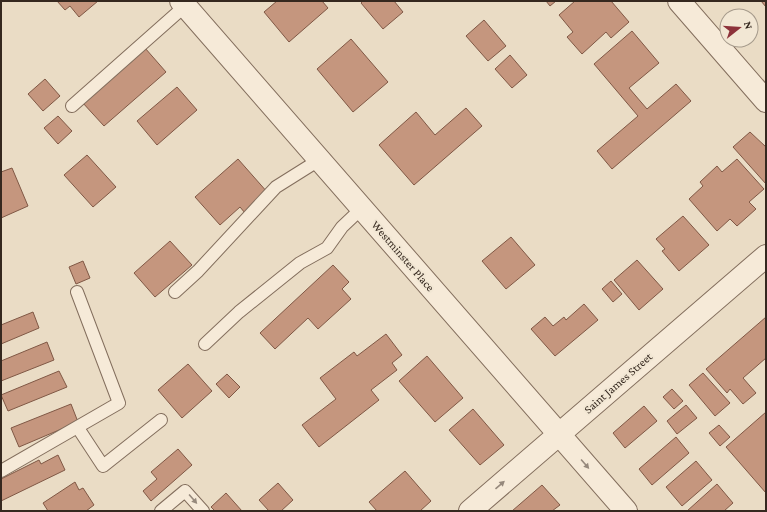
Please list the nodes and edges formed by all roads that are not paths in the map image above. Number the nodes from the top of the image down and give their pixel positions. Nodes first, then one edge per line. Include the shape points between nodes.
1 (679, 1) edge
2 (183, 4) edge
3 (766, 101) edge
4 (72, 106) dead end
5 (319, 160) junction
6 (361, 209) junction
7 (766, 256) edge
8 (77, 292) dead end
9 (175, 292) dead end
10 (205, 344) dead end
11 (161, 420) dead end
12 (78, 428) junction
13 (559, 434) junction
14 (1, 471) edge
15 (161, 511) edge
16 (203, 511) edge
17 (470, 511) edge
18 (626, 511) edge

1 - 3 street
2 - 4 lane
2 - 5 street, Westminster Place
5 - 6 street, Westminster Place
5 - 9 lane via 276,187 198,271
6 - 10 lane via 342,227 327,248 300,263 239,312
6 - 13 street, Westminster Place
7 - 13 street, Saint James Street
8 - 12 lane via 120,403
11 - 12 lane via 103,466
12 - 14 lane
17 -> 13 street, Saint James Street
13 -> 18 street, Westminster Place
15 -> 16 lane via 186,491

